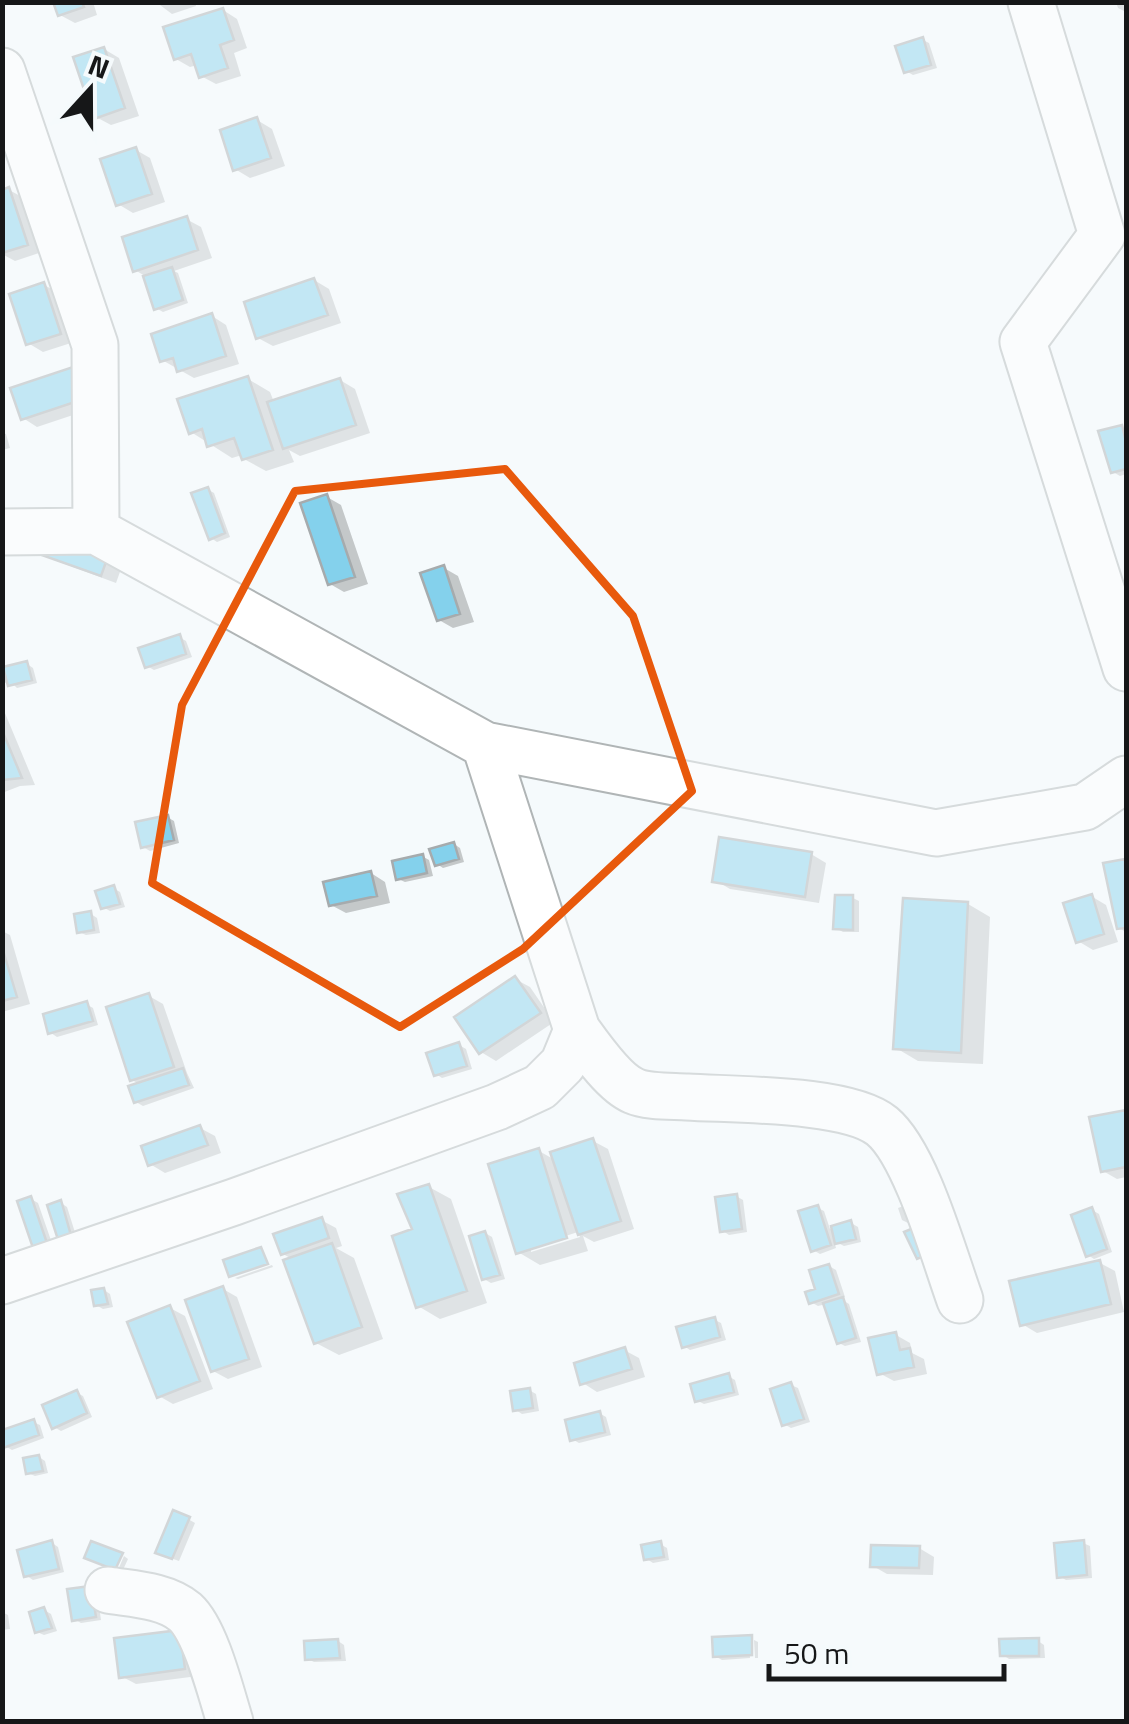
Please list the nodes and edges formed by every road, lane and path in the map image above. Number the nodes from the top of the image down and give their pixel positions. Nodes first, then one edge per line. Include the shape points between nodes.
1 (1031, 2) edge
2 (2, 71) edge
3 (96, 531) junction
4 (2, 532) edge
5 (1126, 668) edge
6 (485, 745) junction
7 (1126, 779) edge
8 (577, 1030) junction
9 (2, 1281) edge
10 (960, 1300) dead end
11 (108, 1590) dead end
12 (230, 1722) edge

1 - 5 street via 1102,235 1023,342
2 - 3 street via 95,345
3 - 4 street
3 - 6 street
6 - 7 street via 936,833 1084,806
6 - 8 street
8 - 9 street via 552,1076 497,1106
8 - 10 street via 633,1091 820,1105 882,1126 909,1160
11 - 12 street via 160,1599 184,1611 200,1632

